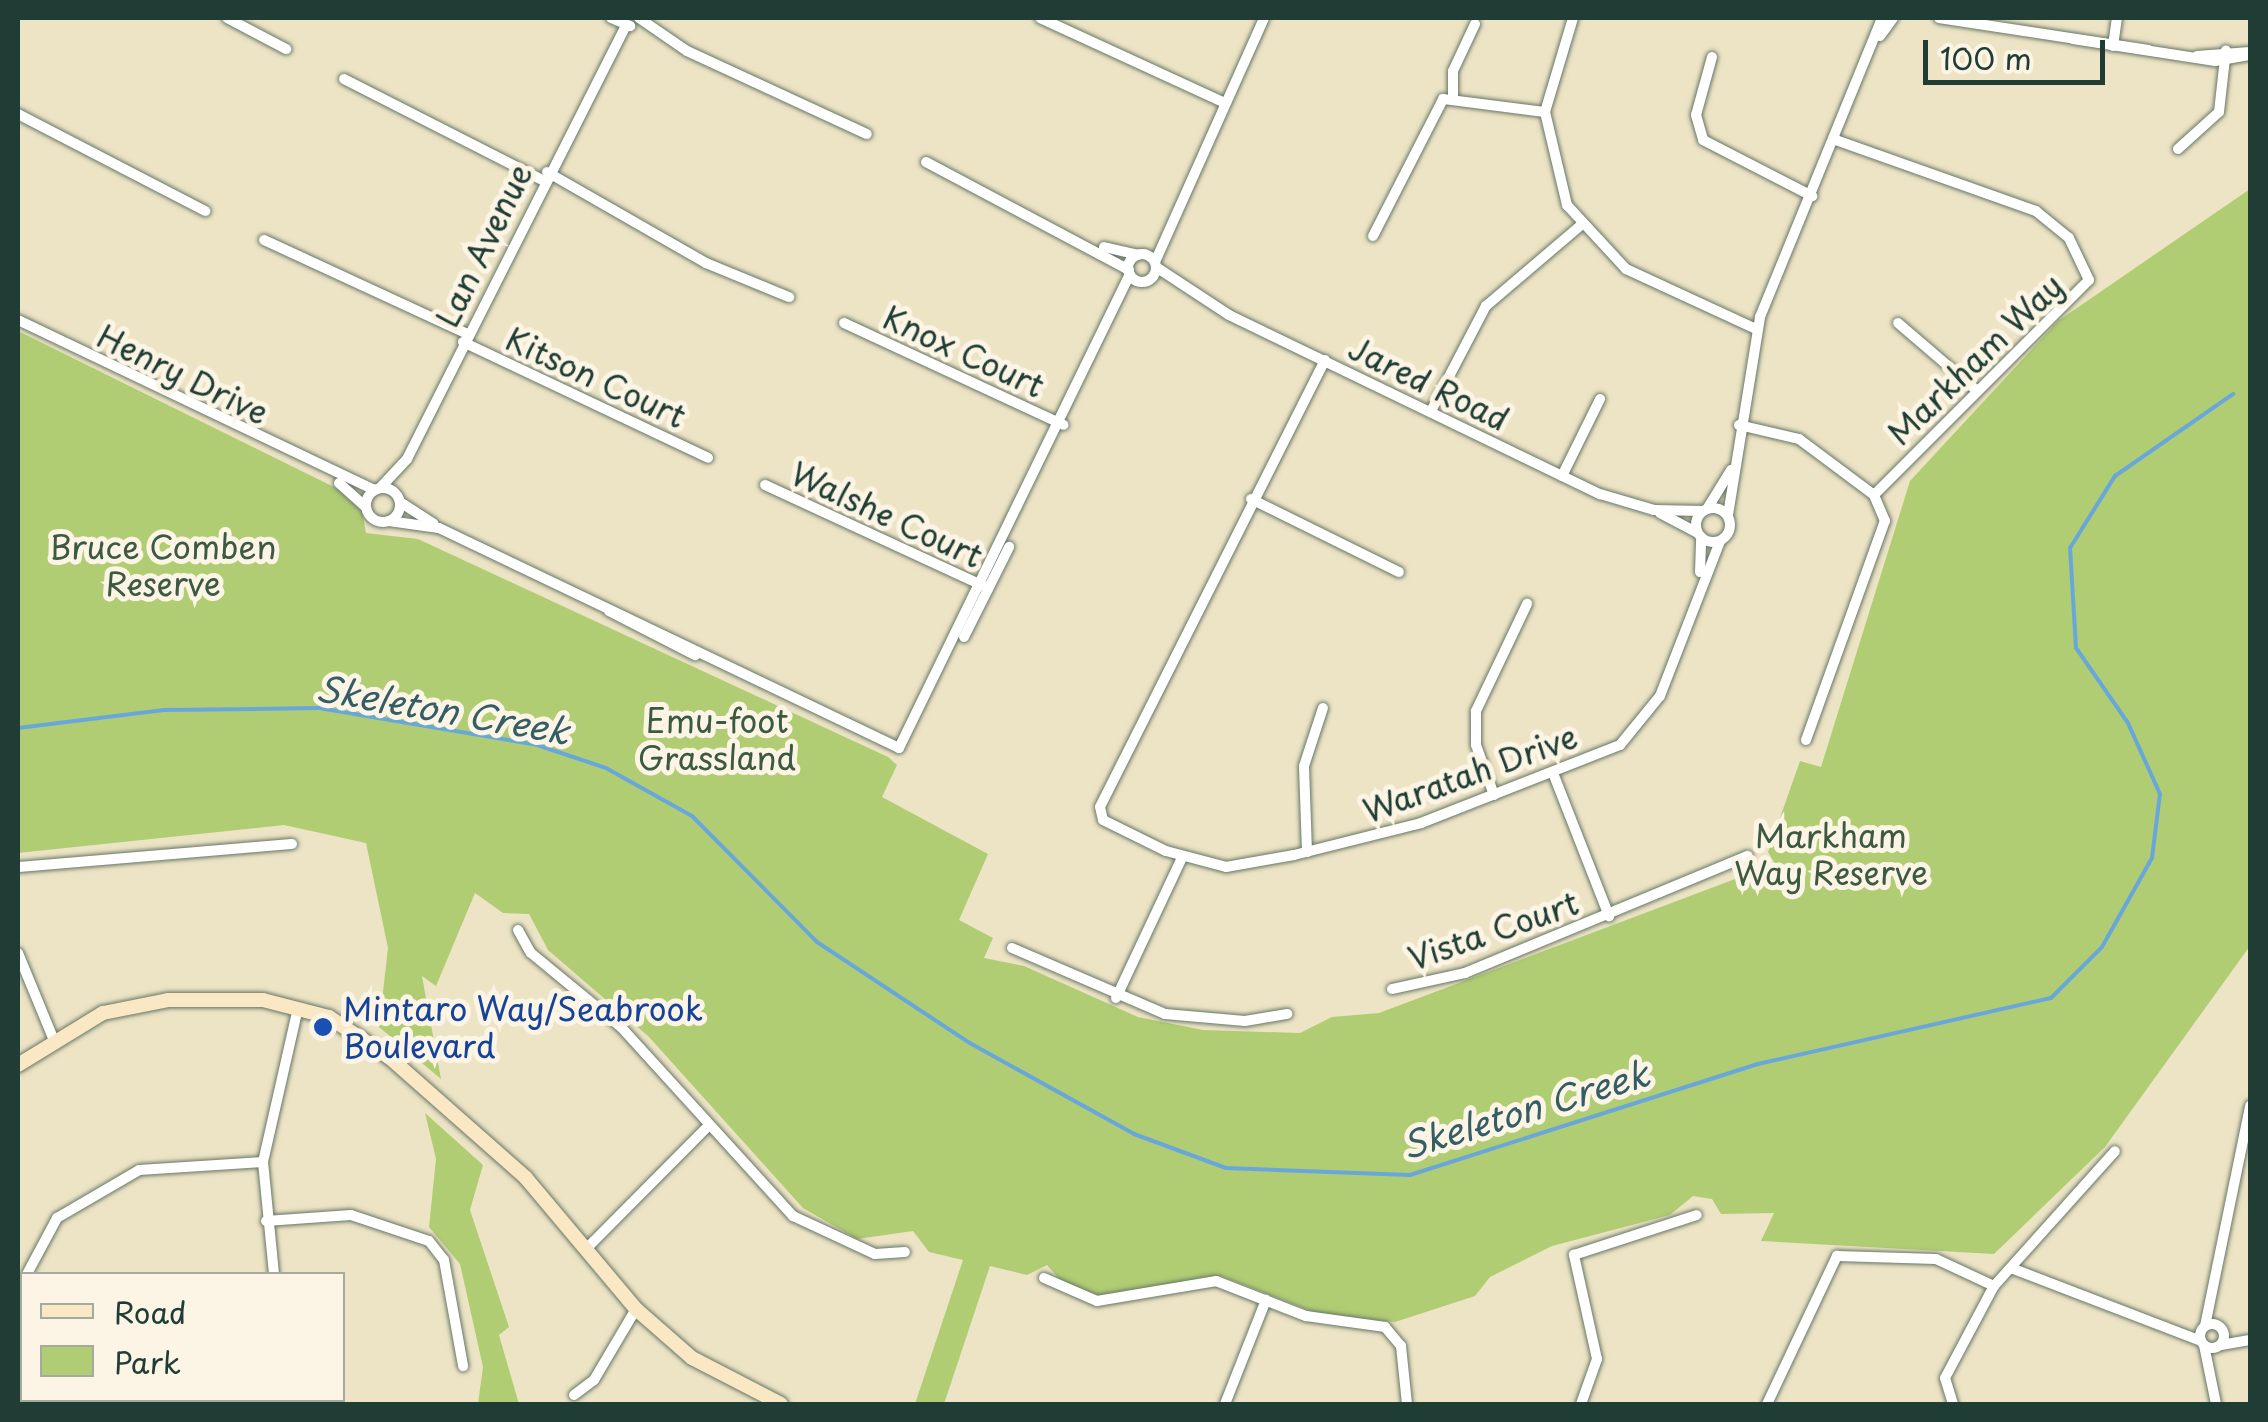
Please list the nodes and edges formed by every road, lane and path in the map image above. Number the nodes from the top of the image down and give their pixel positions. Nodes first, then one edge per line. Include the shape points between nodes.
1 (228, 18) edge
2 (1040, 18) edge
3 (1264, 18) edge
4 (1574, 18) edge
5 (1882, 18) edge
6 (1893, 18) edge
7 (1939, 18) edge
8 (2116, 18) edge
9 (611, 19) edge
10 (632, 22) edge
11 (1475, 24) dead end
12 (1876, 41) junction
13 (2112, 43) junction
14 (286, 50) dead end
15 (604, 53) junction
16 (2250, 54) edge
17 (1712, 58) dead end
18 (2226, 58) junction
19 (344, 79) dead end
20 (1453, 95) junction
21 (1224, 102) junction
22 (1546, 112) junction
23 (18, 114) edge
24 (868, 134) dead end
25 (1836, 140) junction
26 (2178, 149) dead end
27 (926, 162) dead end
28 (544, 176) junction
29 (1812, 196) junction
30 (206, 211) dead end
31 (1164, 224) junction
32 (1580, 226) junction
33 (1373, 236) dead end
34 (264, 240) dead end
35 (1098, 246) junction
36 (1140, 255) junction
37 (1156, 264) junction
38 (1129, 272) junction
39 (1146, 281) junction
40 (1187, 291) junction
41 (789, 297) dead end
42 (1120, 310) junction
43 (18, 320) edge
44 (844, 322) dead end
45 (1898, 323) dead end
46 (1756, 329) junction
47 (465, 338) junction
48 (1320, 358) junction
49 (1976, 389) junction
50 (1600, 399) dead end
51 (1431, 411) junction
52 (1064, 425) junction
53 (1739, 425) junction
54 (708, 458) dead end
55 (407, 459) junction
56 (1731, 469) junction
57 (326, 473) junction
58 (1562, 476) junction
59 (765, 485) dead end
60 (378, 489) junction
61 (1874, 495) junction
62 (1251, 499) junction
63 (400, 500) junction
64 (366, 507) junction
65 (1654, 510) junction
66 (1705, 510) junction
67 (1728, 516) junction
68 (389, 521) junction
69 (439, 528) junction
70 (1700, 535) junction
71 (1720, 540) junction
72 (1399, 572) dead end
73 (1700, 578) junction
74 (982, 586) junction
75 (1527, 604) dead end
76 (1323, 708) dead end
77 (1806, 740) dead end
78 (1553, 773) junction
79 (1494, 795) junction
80 (292, 844) dead end
81 (1307, 852) junction
82 (1748, 856) dead end
83 (1182, 858) junction
84 (18, 867) edge
85 (1609, 916) junction
86 (518, 930) dead end
87 (1012, 948) dead end
88 (18, 953) edge
89 (1392, 990) dead end
90 (1116, 998) junction
91 (298, 1008) junction
92 (1287, 1014) dead end
93 (53, 1038) junction
94 (18, 1065) edge
95 (2250, 1106) edge
96 (708, 1126) junction
97 (2116, 1151) dead end
98 (263, 1162) junction
99 (1697, 1215) dead end
100 (266, 1220) junction
101 (587, 1248) junction
102 (905, 1252) dead end
103 (2011, 1268) junction
104 (28, 1272) edge
105 (274, 1272) edge
106 (1044, 1278) dead end
107 (1994, 1286) junction
108 (1266, 1300) junction
109 (2213, 1302) junction
110 (636, 1309) junction
111 (2204, 1327) junction
112 (2221, 1328) junction
113 (2174, 1330) junction
114 (2250, 1340) edge
115 (2202, 1343) junction
116 (2220, 1346) junction
117 (462, 1366) dead end
118 (2214, 1372) junction
119 (574, 1394) dead end
120 (750, 1398) edge
121 (1945, 1402) edge
122 (781, 1404) edge
123 (1226, 1404) edge
124 (1407, 1404) edge
125 (1581, 1404) edge
126 (1767, 1404) edge
127 (2216, 1404) edge

1 - 14 street
2 - 21 street
3 - 21 street
4 - 22 street
5 - 12 street
6 - 12 street
7 - 13 street
8 - 13 street
9 - 10 street
9 - 15 street, Lan Avenue
10 - 15 street, Lan Avenue
10 - 24 street
11 - 20 street via 1452,70
12 - 25 street
13 - 18 street
15 - 28 street, Lan Avenue
16 - 18 street
17 - 29 street via 1696,115 1703,140
18 - 26 street via 2217,117
19 - 28 street
20 - 22 street
20 - 33 street via 1435,109
21 - 31 street
22 - 32 street via 1552,167
23 - 30 street via 118,174
25 - 29 street
25 - 49 street, Markham Way via 2026,206 2062,230 2086,262 2084,289
27 - 35 street
28 - 41 street via 706,263
28 - 47 street, Lan Avenue
29 - 46 street
31 - 36 street
31 - 37 street
32 - 46 street via 1639,277
32 - 51 street via 1486,306
34 - 47 street, Kitson Court
35 - 36 street, Jared Road
35 - 38 street, Jared Road
36 - 37 street, Jared Road
36 - 38 street
37 - 39 street
37 - 40 street, Jared Road
38 - 39 street, Jared Road
38 - 42 street
39 - 40 street, Jared Road
39 - 42 street
40 - 48 street, Jared Road
42 - 52 street
43 - 57 street, Henry Drive
44 - 52 street, Knox Court
45 - 49 street
46 - 53 street
47 - 54 street, Kitson Court
47 - 55 street, Lan Avenue
48 - 51 street, Jared Road
48 - 62 street, Waratah Drive
49 - 61 street, Markham Way
50 - 58 street
51 - 58 street, Jared Road
52 - 74 street
53 - 56 street
53 - 61 street via 1799,439
55 - 60 street, Lan Avenue
55 - 63 street, Lan Avenue
56 - 66 street
56 - 67 street
57 - 60 street, Henry Drive
57 - 64 street, Henry Drive
58 - 65 street, Jared Road
59 - 74 street, Walshe Court
60 - 63 street, Henry Drive
60 - 64 street, Lan Avenue
61 - 77 street via 1885,521
62 - 72 street
62 - 83 street, Waratah Drive via 1100,807 1108,823
63 - 68 street, Lan Avenue
63 - 69 street
64 - 68 street, Henry Drive
65 - 66 street, Jared Road
65 - 70 street, Jared Road
66 - 67 street, Jared Road
66 - 70 street, Waratah Drive
67 - 71 street, Waratah Drive
68 - 69 street
69 - 74 street via 604,607 643,636 712,660 902,747
70 - 71 street, Jared Road
70 - 73 street, Waratah Drive
71 - 73 street, Waratah Drive
73 - 78 street, Waratah Drive via 1642,726
75 - 79 street via 1476,711 1476,744
76 - 81 street via 1304,766
78 - 79 street, Waratah Drive
78 - 85 street, Vista Court
79 - 81 street, Waratah Drive
80 - 84 street
81 - 83 street, Waratah Drive via 1226,867
82 - 85 street, Vista Court
83 - 90 street
85 - 89 street, Vista Court via 1465,973
86 - 96 street
87 - 90 street
88 - 93 street
90 - 92 street via 1189,1019
91 - 93 street via 168,1000 103,1013
91 - 98 street
91 - 101 street via 390,1058 538,1190
93 - 94 street
95 - 109 street
96 - 101 street
96 - 102 street via 804,1225 875,1254
97 - 103 street via 2021,1245
98 - 100 street
98 - 104 street via 139,1170 57,1218
99 - 125 street via 1584,1247 1572,1260 1596,1359
100 - 105 street
100 - 117 street via 352,1215 428,1240 444,1260
101 - 110 street
103 - 107 street
103 - 113 street
106 - 108 street via 1089,1300 1200,1280
107 - 121 street via 1945,1378
107 - 126 street via 1936,1259 1833,1258
108 - 123 street
108 - 124 street via 1394,1331
109 - 111 street
109 - 112 street
110 - 119 street via 594,1380
110 - 120 street
111 - 112 street
111 - 113 street
111 - 115 street
112 - 114 street
112 - 116 street
113 - 115 street
114 - 116 street
115 - 116 street
115 - 118 street
116 - 118 street
118 - 127 street
120 - 122 street

